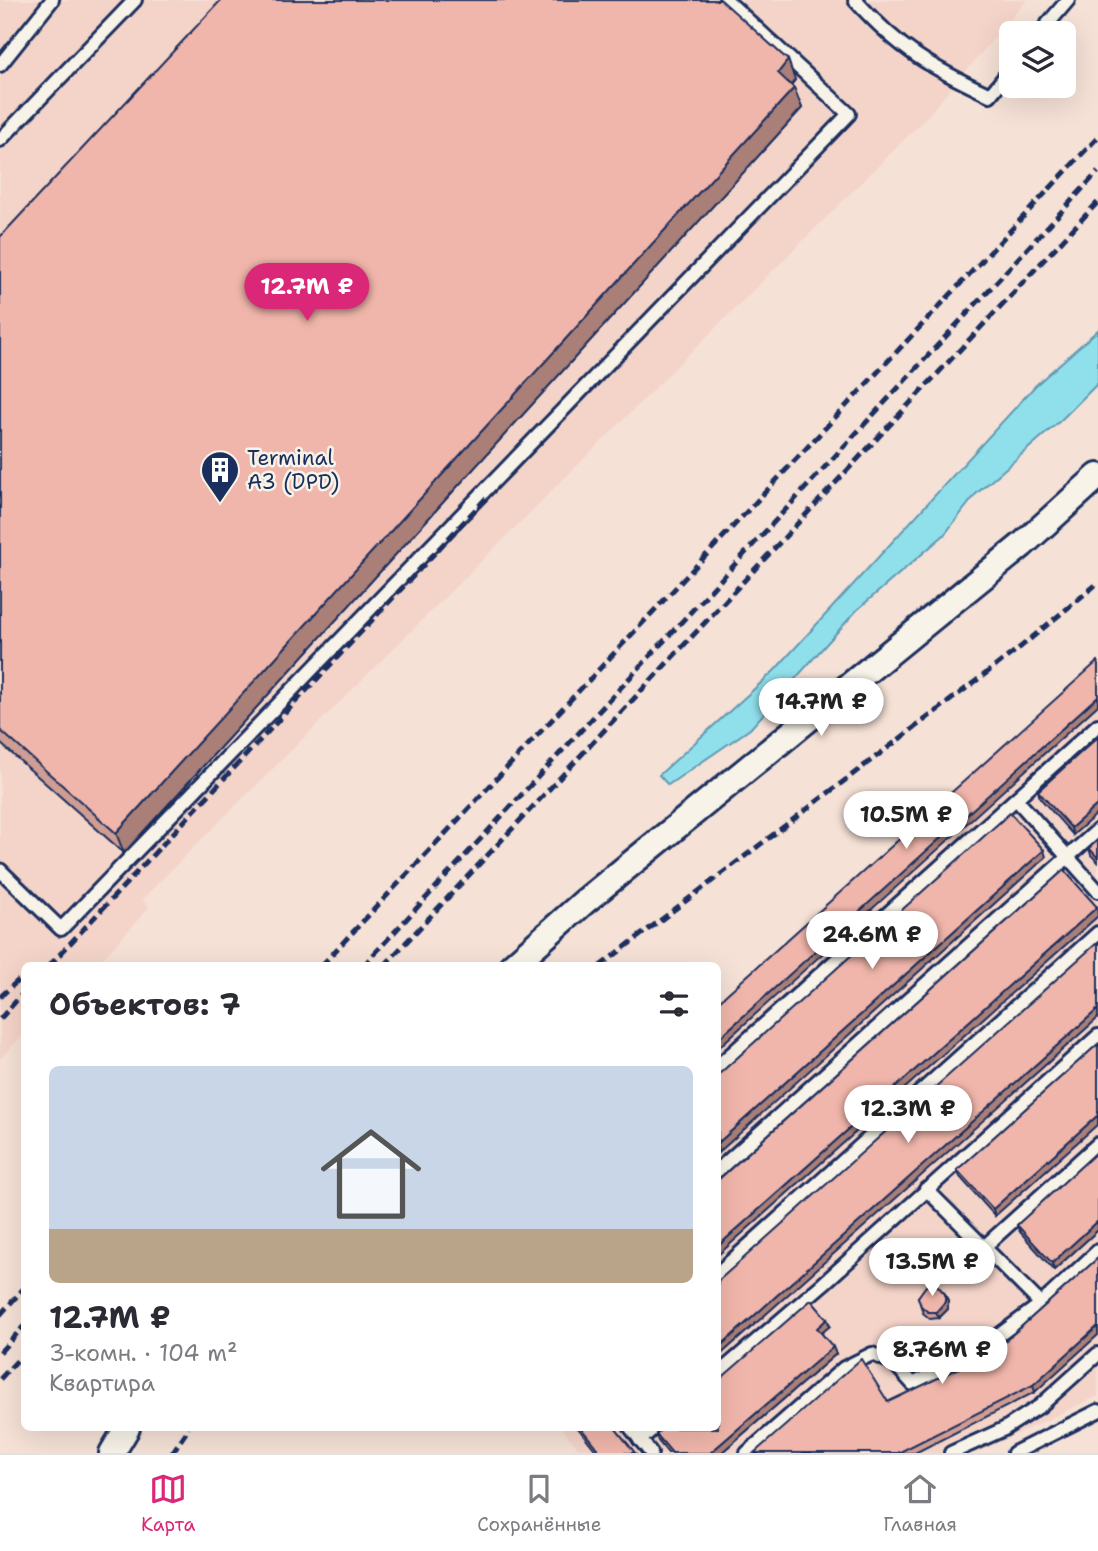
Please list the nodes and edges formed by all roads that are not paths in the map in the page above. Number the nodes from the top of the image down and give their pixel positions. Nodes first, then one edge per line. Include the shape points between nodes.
1 (52, 0) edge
2 (135, 0) edge
3 (726, 0) edge
4 (855, 0) edge
5 (1069, 0) edge
6 (1051, 21) edge
7 (0, 65) edge
8 (999, 84) edge
9 (0, 141) edge
10 (1098, 476) edge
11 (1098, 725) edge
12 (1016, 799) junction
13 (1098, 830) edge
14 (1068, 857) junction
15 (0, 870) edge
16 (1098, 891) edge
17 (1098, 933) edge
18 (516, 962) edge
19 (1098, 1036) edge
20 (721, 1063) edge
21 (1098, 1144) edge
22 (721, 1167) edge
23 (926, 1189) junction
24 (984, 1247) junction
25 (1098, 1251) edge
26 (721, 1270) edge
27 (1041, 1304) junction
28 (1098, 1354) edge
29 (721, 1371) edge
30 (1098, 1411) edge
31 (126, 1431) edge
32 (633, 1431) edge
33 (650, 1431) edge
34 (640, 1440) junction
35 (113, 1453) edge
36 (651, 1453) edge
37 (747, 1453) edge
38 (951, 1453) edge
39 (1014, 1453) edge

1 - 7 lane
2 - 9 lane
3 - 15 lane via 849,114 61,929
4 - 8 lane via 885,33 931,68 990,95
5 - 6 lane
10 - 18 street via 1022,545
11 - 12 lane
12 - 14 lane
12 - 20 lane
13 - 14 lane
14 - 16 lane
14 - 22 lane
17 - 26 lane
19 - 23 lane
21 - 24 lane
23 - 24 lane
23 - 29 lane
24 - 27 lane
25 - 27 lane
27 - 37 lane via 983,1347 914,1384 894,1363 872,1354 844,1368
28 - 38 lane via 1040,1406 1004,1429
30 - 39 lane
31 - 35 street
32 - 34 lane
33 - 34 lane
34 - 36 lane

